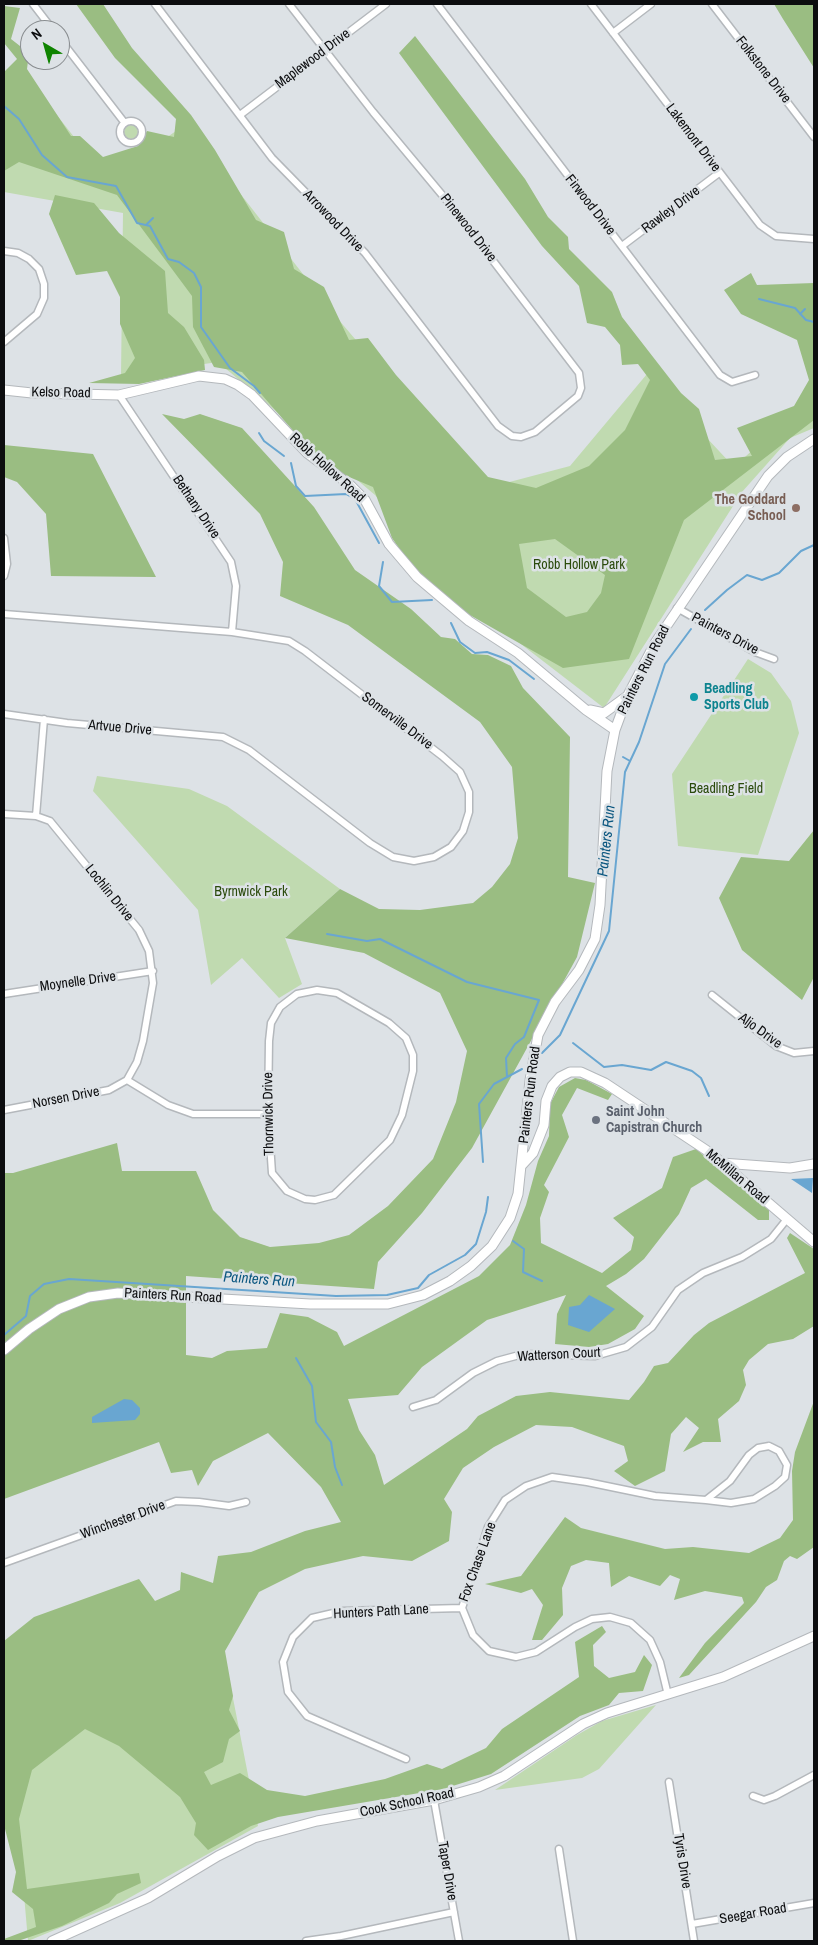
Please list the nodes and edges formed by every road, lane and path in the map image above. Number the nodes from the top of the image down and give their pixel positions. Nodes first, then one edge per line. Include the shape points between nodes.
1 (33, 4) edge
2 (155, 4) edge
3 (289, 4) edge
4 (386, 4) edge
5 (437, 4) edge
6 (591, 4) edge
7 (651, 4) edge
8 (712, 4) edge
9 (45, 20) edge
10 (613, 33) junction
11 (325, 51) junction
12 (70, 52) edge
13 (240, 115) junction
14 (124, 122) dead end
15 (814, 137) edge
16 (719, 173) junction
17 (814, 239) edge
18 (622, 246) junction
19 (4, 251) edge
20 (4, 342) edge
21 (755, 375) dead end
22 (4, 390) edge
23 (119, 395) junction
24 (512, 436) joint
25 (814, 439) edge
26 (4, 538) edge
27 (4, 576) edge
28 (677, 608) junction
29 (4, 614) edge
30 (232, 632) junction
31 (774, 659) dead end
32 (628, 695) junction
33 (586, 710) junction
34 (4, 714) edge
35 (44, 719) junction
36 (615, 730) junction
37 (235, 742) joint
38 (4, 814) edge
39 (36, 816) junction
40 (153, 971) junction
41 (4, 994) edge
42 (712, 995) dead end
43 (814, 1051) edge
44 (127, 1080) junction
45 (4, 1110) edge
46 (268, 1114) junction
47 (722, 1163) junction
48 (814, 1164) edge
49 (522, 1165) junction
50 (788, 1219) junction
51 (814, 1242) edge
52 (4, 1350) edge
53 (413, 1407) dead end
54 (706, 1500) junction
55 (246, 1502) dead end
56 (4, 1564) edge
57 (462, 1608) junction
58 (814, 1636) edge
59 (668, 1694) junction
60 (406, 1759) dead end
61 (814, 1775) edge
62 (669, 1782) dead end
63 (753, 1796) dead end
64 (434, 1800) junction
65 (558, 1849) dead end
66 (814, 1903) edge
67 (454, 1912) junction
68 (692, 1924) junction
69 (342, 1939) edge
70 (52, 1941) edge
71 (306, 1941) edge
72 (459, 1941) edge
73 (573, 1941) edge
74 (694, 1941) edge

1 - 9 street
2 - 13 street, Arrowood Drive
3 - 11 street, Pinewood Drive
4 - 11 street, Maplewood Drive
5 - 18 street, Firwood Drive
6 - 10 street, Lakemont Drive
7 - 10 street
8 - 15 street, Folkstone Drive
10 - 16 street, Lakemont Drive
11 - 13 street, Maplewood Drive
11 - 24 street, Pinewood Drive via 448,202 579,373 581,388 572,403 535,432 521,438
12 - 14 street
13 - 24 street, Arrowood Drive via 284,171 365,253 498,426
16 - 17 street, Lakemont Drive via 767,231 776,236
16 - 18 street, Rawley Drive
18 - 21 street, Firwood Drive via 720,375 732,382
19 - 20 street via 18,253 29,260 39,270 44,284 44,298 37,314
22 - 23 street, Kelso Road
23 - 30 street, Bethany Drive via 230,562 236,586
23 - 33 street, Robb Hollow Road via 199,376 225,379 238,385 252,395 307,453 365,500 389,544 416,577 469,621 525,658
25 - 28 street, Painters Run Road via 788,456 768,476
26 - 27 street via 7,564
28 - 31 street, Painters Drive via 755,652
28 - 32 street, Painters Run Road
29 - 30 street, Somerville Drive
30 - 37 street, Somerville Drive via 289,641 442,756 460,772 469,792 469,812 463,831 451,847 434,857 414,862 393,857
32 - 33 street via 604,713
32 - 36 street, Painters Run Road
33 - 36 street, Robb Hollow Road
34 - 35 street, Artvue Drive
35 - 37 street, Artvue Drive via 223,737
35 - 39 street
36 - 49 street, Painters Run Road via 607,771 600,905 595,938 538,1035
38 - 39 street
39 - 40 street, Lochlin Drive via 50,821 139,930
40 - 41 street, Moynelle Drive
40 - 44 street, Lochlin Drive via 144,1041 138,1062
42 - 43 street, Aljo Drive via 776,1046 794,1053
44 - 45 street, Norsen Drive via 108,1090
44 - 46 street via 168,1105 193,1114
46 - 46 street, Thornwick Drive via 270,1163 272,1173 280,1183 287,1191 305,1199 334,1195 390,1140 402,1116 413,1071 413,1055 406,1038 389,1022 337,993 317,990 297,994 280,1007 271,1023
47 - 48 street via 790,1168
47 - 49 street, McMillan Road via 605,1083 581,1072 570,1072 552,1086 546,1101 544,1125 533,1153
47 - 50 street, McMillan Road
49 - 52 street, Painters Run Road via 518,1194 510,1218 492,1246 471,1266 424,1295 388,1304 357,1305 108,1294 89,1297 59,1309
50 - 51 street, McMillan Road
50 - 53 street, Watterson Court via 764,1244 742,1258 702,1273 678,1290 652,1327 626,1348 595,1356 523,1354 473,1373 436,1400
54 - 54 street, Fox Chase Lane via 730,1481 758,1448 769,1446 783,1456 787,1465 785,1477 754,1499 731,1503
54 - 57 street, Fox Chase Lane via 655,1496 552,1477 526,1486 505,1500 488,1527
55 - 56 street, Winchester Drive via 229,1506 176,1501
57 - 59 street, Fox Chase Lane via 473,1635 488,1651 516,1657 536,1652 592,1619 610,1617 631,1623 650,1640 660,1662
57 - 60 street, Hunters Path Lane via 342,1611 312,1618 293,1638 283,1662 288,1692 307,1716
58 - 59 street, Cook School Road via 723,1677
59 - 64 street, Cook School Road via 607,1712 504,1776
61 - 63 street via 764,1800
62 - 68 street, Tyris Drive
64 - 67 street, Taper Drive
64 - 70 street, Cook School Road via 316,1821 254,1838 148,1898
65 - 73 street
66 - 68 street, Seegar Road
67 - 69 street
67 - 72 street, Taper Drive
68 - 74 street, Tyris Drive
69 - 71 street

